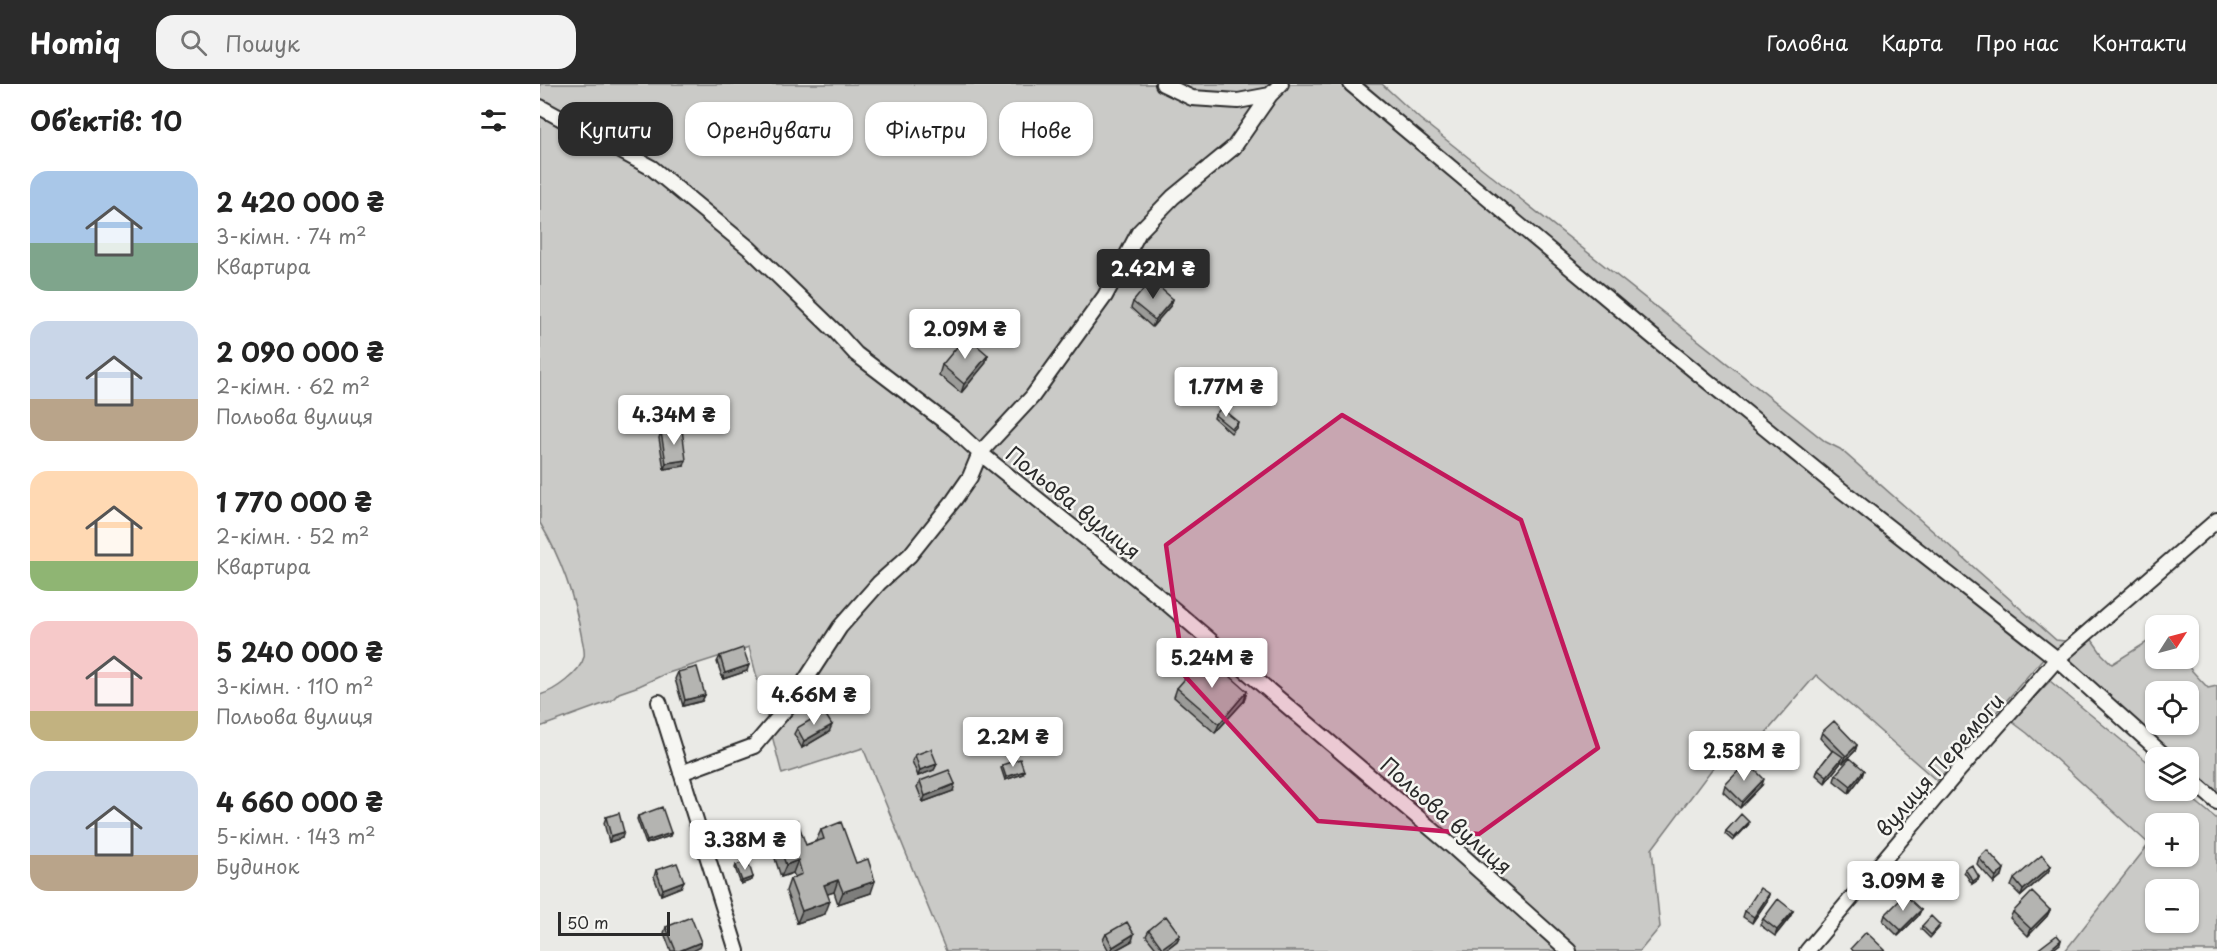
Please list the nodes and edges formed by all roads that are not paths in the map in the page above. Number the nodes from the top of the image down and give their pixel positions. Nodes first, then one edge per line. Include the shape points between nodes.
1 (1163, 84) edge
2 (1281, 84) edge
3 (1352, 84) edge
4 (1270, 95) junction
5 (540, 107) edge
6 (980, 453) junction
7 (2217, 520) edge
8 (2057, 659) junction
9 (659, 702) dead end
10 (2155, 747) edge
11 (681, 773) junction
12 (2199, 786) edge
13 (2217, 802) edge
14 (737, 951) edge
15 (1569, 951) edge
16 (1807, 951) edge

1 - 4 street via 1192,98 1238,101
2 - 4 street
3 - 8 street via 1822,475
4 - 6 street via 1234,147 1173,197 1139,232 1105,296 1032,397
5 - 6 street, Польова вулиця via 652,168 750,249 856,354
6 - 11 street via 954,500 910,555 840,627 790,704 754,746
6 - 15 street, Польова вулиця via 1166,603
7 - 8 street, вулиця Перемоги
8 - 10 street
8 - 16 street, вулиця Перемоги
9 - 11 street
11 - 14 street
12 - 13 street

